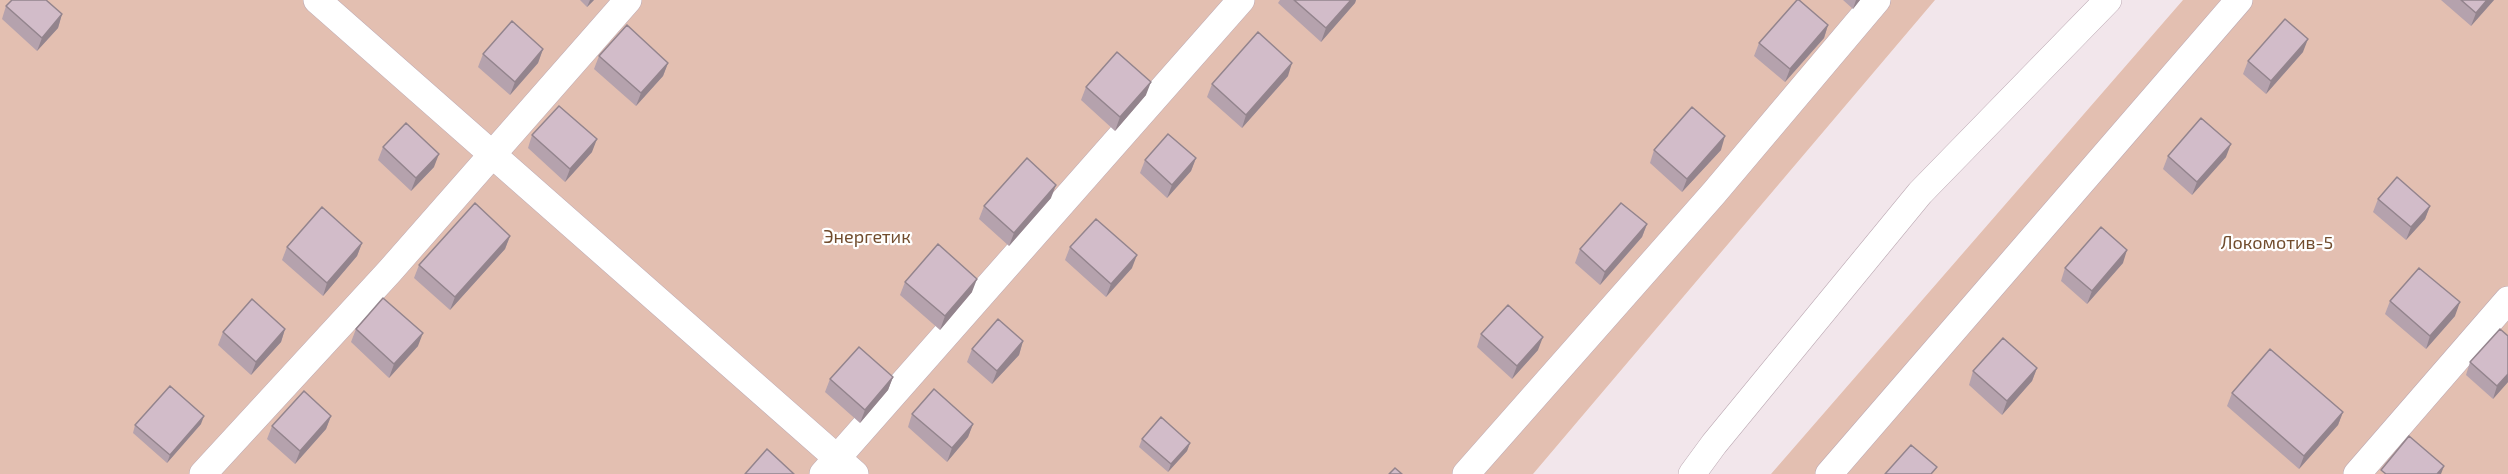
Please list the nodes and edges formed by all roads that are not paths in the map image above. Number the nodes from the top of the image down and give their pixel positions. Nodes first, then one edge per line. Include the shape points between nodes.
1 (317, 0) edge
2 (628, 0) edge
3 (1241, 0) edge
4 (1877, 0) edge
5 (2108, 0) edge
6 (2239, 0) edge
7 (492, 153) junction
8 (2508, 300) edge
9 (838, 469) edge
10 (203, 474) edge
11 (1466, 474) edge
12 (1692, 474) edge
13 (1829, 474) edge
14 (2357, 474) edge

1 - 7 lane
2 - 7 lane
3 - 9 lane
4 - 11 lane via 1714,193
5 - 12 lane via 1920,193
6 - 13 lane
7 - 9 lane
7 - 10 lane via 389,272
8 - 14 lane

